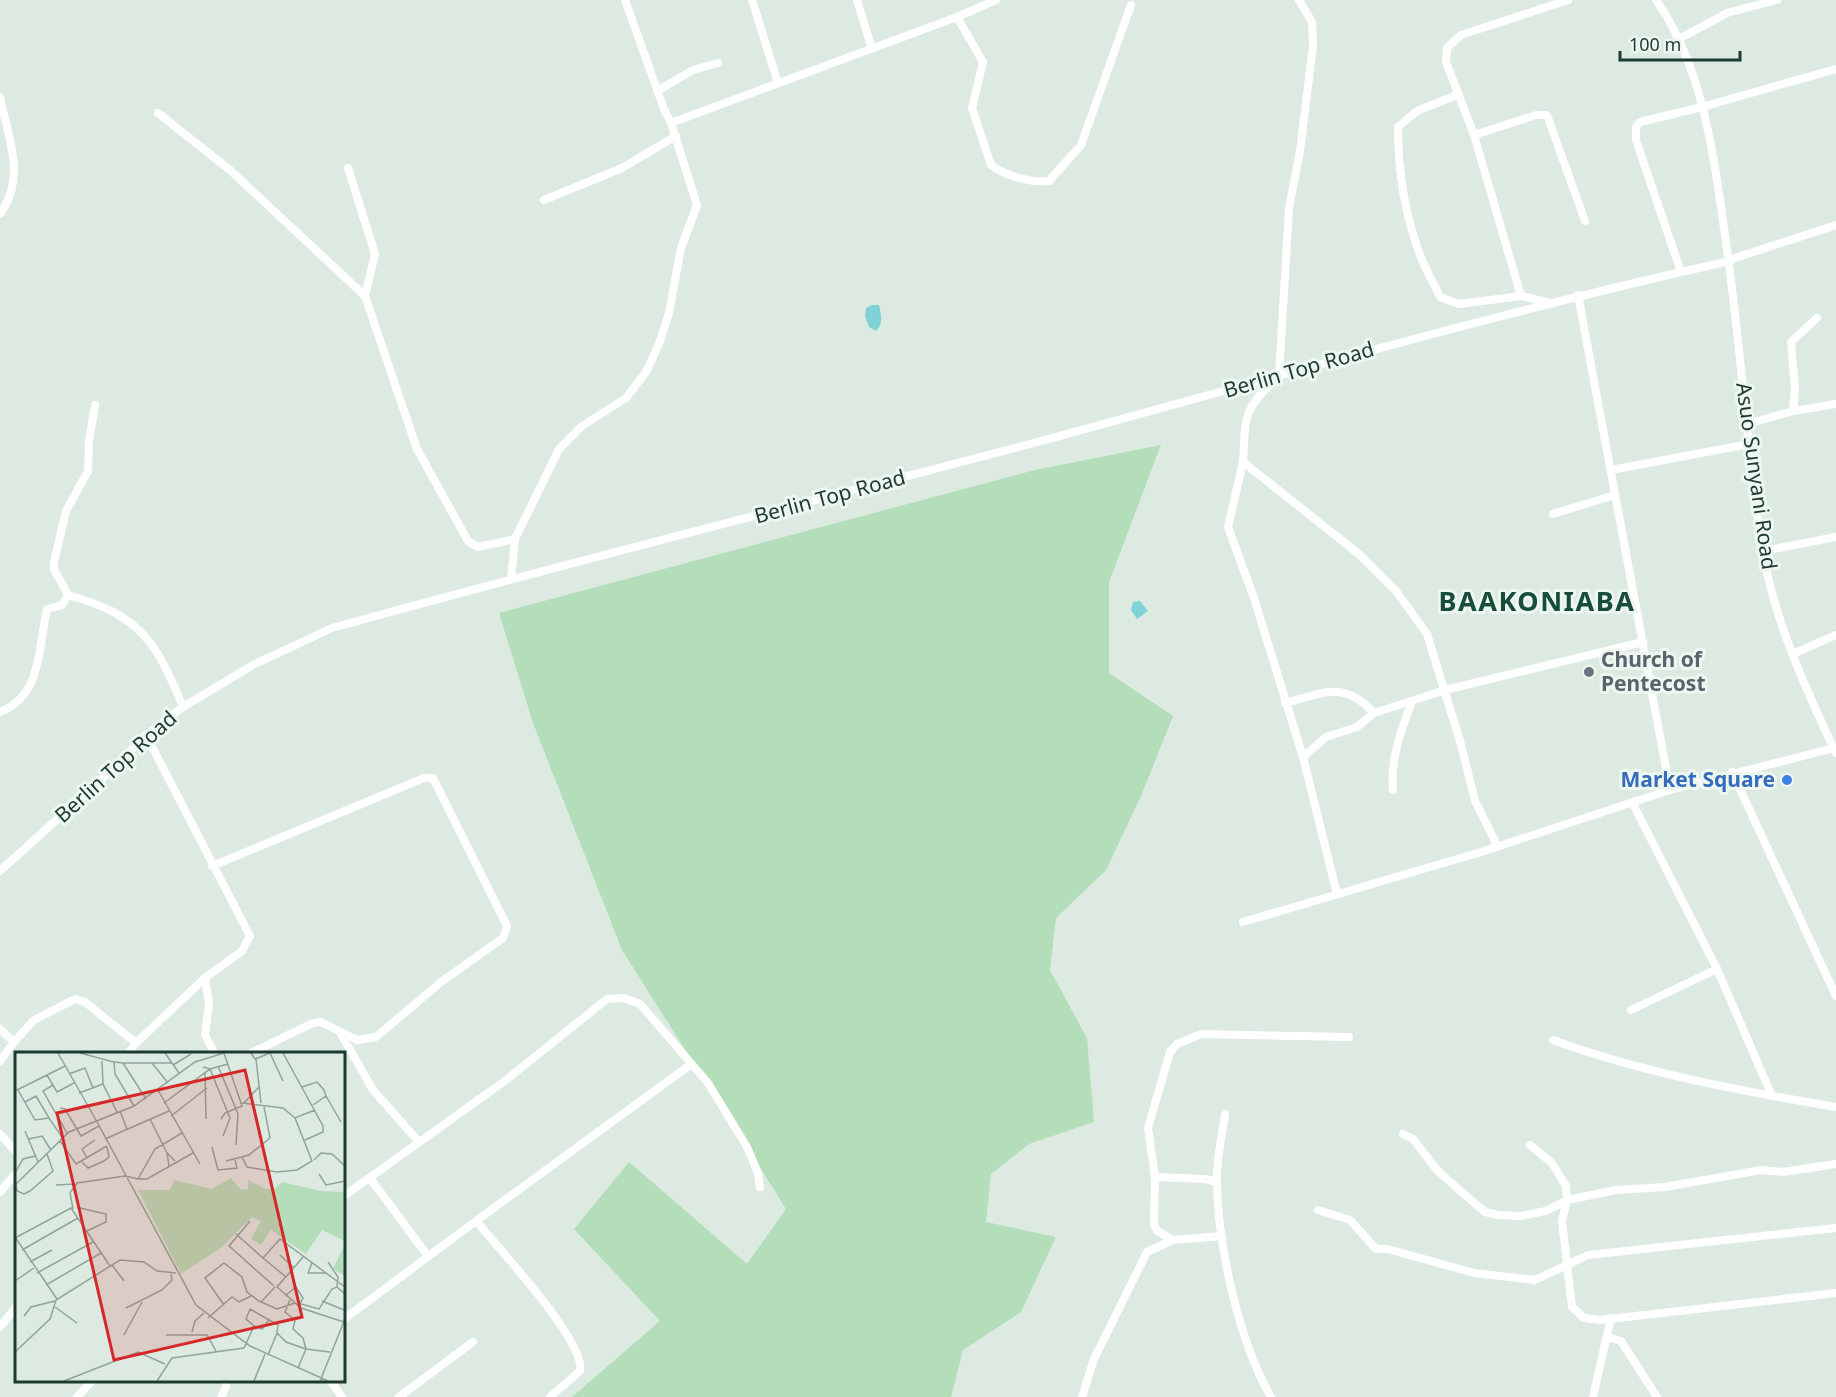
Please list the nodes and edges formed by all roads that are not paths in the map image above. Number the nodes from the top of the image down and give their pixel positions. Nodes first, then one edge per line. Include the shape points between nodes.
1 (625, 0) edge
2 (752, 0) edge
3 (857, 0) edge
4 (996, 0) edge
5 (1299, 0) edge
6 (1307, 0) edge
7 (1568, 0) edge
8 (1656, 0) edge
9 (1777, 0) edge
10 (975, 4) edge
11 (1131, 5) dead end
12 (1305, 10) junction
13 (957, 17) junction
14 (1679, 39) junction
15 (872, 49) junction
16 (718, 63) dead end
17 (1836, 69) edge
18 (778, 83) junction
19 (657, 90) junction
20 (1459, 94) junction
21 (0, 97) edge
22 (1702, 107) junction
23 (158, 113) dead end
24 (672, 123) junction
25 (1474, 135) junction
26 (676, 136) junction
27 (348, 168) dead end
28 (544, 200) dead end
29 (0, 214) edge
30 (1585, 221) dead end
31 (1836, 225) edge
32 (1729, 261) junction
33 (1681, 272) junction
34 (1578, 295) junction
35 (365, 296) junction
36 (1521, 296) junction
37 (1552, 303) junction
38 (1817, 318) dead end
39 (1279, 376) junction
40 (1836, 404) edge
41 (95, 405) dead end
42 (1793, 411) junction
43 (1747, 424) junction
44 (1749, 444) junction
45 (1243, 462) junction
46 (1611, 470) junction
47 (1615, 495) junction
48 (1553, 514) dead end
49 (1836, 537) edge
50 (514, 539) junction
51 (1763, 551) junction
52 (512, 579) junction
53 (68, 596) junction
54 (1836, 635) edge
55 (1642, 642) junction
56 (1793, 654) junction
57 (1445, 690) junction
58 (1412, 702) junction
59 (1285, 703) junction
60 (183, 708) junction
61 (0, 712) edge
62 (1374, 713) junction
63 (146, 735) junction
64 (1835, 750) edge
65 (1303, 757) junction
66 (1732, 772) junction
67 (1393, 790) dead end
68 (1670, 790) junction
69 (1632, 802) junction
70 (1498, 847) junction
71 (212, 866) junction
72 (0, 871) edge
73 (1337, 894) junction
74 (1244, 922) dead end
75 (1717, 969) junction
76 (205, 978) junction
77 (1836, 996) edge
78 (1632, 1010) dead end
79 (0, 1029) edge
80 (341, 1034) junction
81 (1349, 1036) dead end
82 (1553, 1040) dead end
83 (14, 1042) junction
84 (136, 1044) junction
85 (129, 1052) edge
86 (214, 1052) edge
87 (251, 1052) edge
88 (0, 1061) edge
89 (690, 1065) junction
90 (1772, 1096) junction
91 (1836, 1107) edge
92 (1225, 1114) dead end
93 (0, 1134) edge
94 (1403, 1134) dead end
95 (419, 1142) junction
96 (1530, 1145) dead end
97 (15, 1151) edge
98 (1836, 1164) edge
99 (15, 1174) edge
100 (370, 1178) junction
101 (1155, 1178) junction
102 (1216, 1182) junction
103 (760, 1187) dead end
104 (0, 1192) edge
105 (345, 1195) edge
106 (1567, 1200) junction
107 (1318, 1210) dead end
108 (476, 1221) junction
109 (1836, 1228) edge
110 (1222, 1236) junction
111 (1173, 1240) junction
112 (427, 1255) junction
113 (1569, 1264) junction
114 (1836, 1293) edge
115 (15, 1308) edge
116 (345, 1318) edge
117 (1611, 1318) junction
118 (0, 1327) edge
119 (1607, 1337) junction
120 (473, 1342) dead end
121 (91, 1382) edge
122 (225, 1382) edge
123 (331, 1382) edge
124 (79, 1396) edge
125 (221, 1397) edge
126 (342, 1397) edge
127 (399, 1397) edge
128 (550, 1397) edge
129 (1082, 1397) edge
130 (1271, 1397) edge
131 (1593, 1397) edge
132 (1657, 1397) edge

1 - 19 street
2 - 18 street
3 - 15 street
4 - 10 street
5 - 12 street
6 - 12 street
7 - 20 street via 1461,35 1447,48 1446,62
8 - 14 street, Asuo Sunyani Road
9 - 14 street via 1727,13
10 - 13 street
11 - 13 street via 1082,145 1045,182 1023,179 991,165 972,108 983,62
12 - 39 street via 1312,22 1313,46 1300,151 1288,208
13 - 15 street
14 - 22 street, Asuo Sunyani Road
15 - 18 street
16 - 19 street via 693,70
17 - 22 street
18 - 24 street
19 - 24 street
20 - 25 street
20 - 36 street via 1417,111 1398,127 1404,192 1420,254 1440,297 1459,303
21 - 29 street via 15,177 11,199
22 - 32 street, Asuo Sunyani Road
22 - 33 street via 1640,122 1636,127 1636,140
23 - 35 street via 230,170
24 - 26 street
25 - 30 street via 1547,115
25 - 36 street
26 - 28 street via 622,168
26 - 50 street via 697,205 681,248 659,344 646,372 626,398 582,426 559,449
27 - 35 street via 375,254
31 - 32 street, Berlin Top Road
32 - 33 street, Berlin Top Road
32 - 43 street, Asuo Sunyani Road
33 - 34 street, Berlin Top Road
34 - 37 street, Berlin Top Road
34 - 46 street
35 - 50 street via 417,449 465,537 478,547
36 - 37 street
37 - 39 street, Berlin Top Road
38 - 42 street via 1791,342
39 - 45 street via 1253,401 1247,413
39 - 52 street, Berlin Top Road
40 - 42 street
41 - 53 street via 88,471 66,511 54,562
42 - 43 street
43 - 44 street, Asuo Sunyani Road
44 - 46 street
44 - 51 street, Asuo Sunyani Road
45 - 57 street via 1360,555 1396,591 1427,634
45 - 59 street via 1228,527
46 - 47 street
47 - 48 street
47 - 55 street
49 - 51 street
50 - 52 street
51 - 56 street, Asuo Sunyani Road via 1782,628
52 - 60 street, Berlin Top Road via 332,628 253,665
53 - 60 street via 104,607 131,623 159,654
53 - 61 street via 62,605 47,609 38,661 27,693
54 - 56 street
55 - 57 street
55 - 68 street
56 - 64 street, Asuo Sunyani Road
57 - 58 street
57 - 70 street via 1475,801
58 - 62 street
58 - 67 street via 1401,730
59 - 62 street via 1336,690 1362,700
59 - 65 street
60 - 63 street, Berlin Top Road
62 - 65 street via 1347,733 1326,737
63 - 71 street
63 - 72 street, Berlin Top Road
64 - 66 street
65 - 73 street
66 - 68 street
66 - 77 street
68 - 69 street
69 - 70 street
69 - 75 street
70 - 73 street
71 - 76 street via 250,936 242,951
71 - 80 street via 424,778 436,779 460,837 507,926 506,933 491,949 441,982 376,1037 363,1041
73 - 74 street
75 - 78 street
75 - 90 street
76 - 84 street
76 - 86 street via 209,1004 205,1035
79 - 83 street
80 - 87 street via 321,1022 313,1023
80 - 95 street via 373,1090
81 - 101 street via 1201,1034 1177,1044 1170,1052 1148,1128
82 - 90 street via 1604,1059
83 - 84 street via 34,1020 75,999 85,1002
83 - 88 street
84 - 85 street
89 - 95 street via 639,1004 624,998 607,999 506,1080
89 - 103 street via 708,1083 747,1147 759,1173
89 - 108 street
90 - 91 street
92 - 102 street
93 - 97 street
94 - 106 street via 1413,1139 1437,1170 1485,1212 1520,1216 1546,1211
95 - 100 street
96 - 106 street via 1540,1150 1558,1172 1566,1186
98 - 106 street via 1783,1172 1761,1170
99 - 104 street
100 - 105 street
100 - 112 street
101 - 102 street
101 - 111 street via 1154,1224 1157,1231
102 - 110 street
106 - 113 street via 1562,1221
107 - 113 street via 1350,1220 1376,1249 1474,1274 1535,1280
108 - 112 street
108 - 128 street via 535,1289 581,1365 580,1371
109 - 113 street via 1588,1255
110 - 111 street
110 - 130 street via 1230,1284 1262,1381
111 - 129 street via 1147,1252 1137,1269 1094,1359
112 - 116 street
113 - 117 street via 1575,1312 1588,1319
114 - 117 street
115 - 118 street
117 - 119 street
119 - 131 street
119 - 132 street via 1621,1341
120 - 127 street
121 - 124 street
122 - 125 street
123 - 126 street

